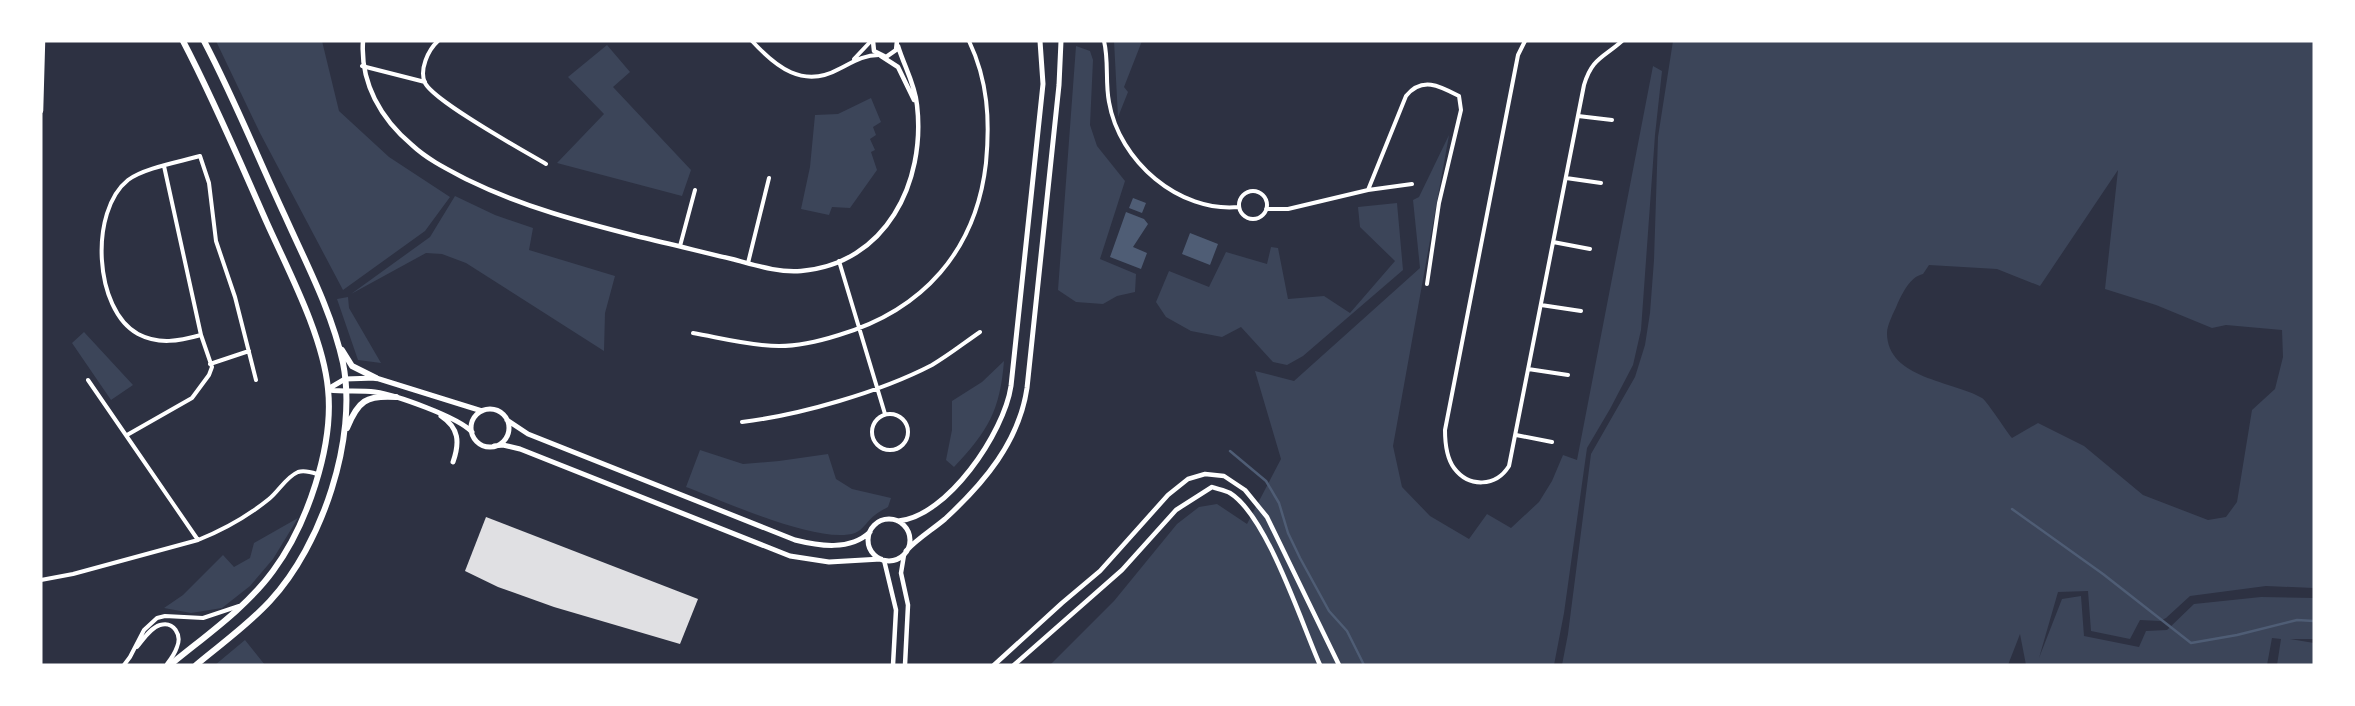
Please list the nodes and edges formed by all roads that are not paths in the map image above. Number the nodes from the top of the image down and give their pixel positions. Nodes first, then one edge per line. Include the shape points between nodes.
1 (43, 41) edge
2 (183, 41) edge
3 (204, 41) edge
4 (363, 41) edge
5 (438, 41) edge
6 (752, 41) edge
7 (872, 41) edge
8 (969, 41) edge
9 (1040, 41) edge
10 (1061, 41) edge
11 (1105, 41) edge
12 (1525, 41) edge
13 (1622, 41) edge
14 (898, 44) edge
15 (880, 56) junction
16 (846, 65) junction
17 (362, 66) junction
18 (425, 82) junction
19 (918, 110) junction
20 (41, 111) edge
21 (1578, 116) junction
22 (1612, 120) dead end
23 (546, 164) dead end
24 (164, 166) junction
25 (769, 178) dead end
26 (1566, 178) junction
27 (1601, 183) dead end
28 (1412, 184) dead end
29 (695, 190) dead end
30 (1368, 190) junction
31 (1240, 207) junction
32 (1266, 209) junction
33 (1553, 242) junction
34 (680, 246) junction
35 (1590, 249) dead end
36 (839, 261) junction
37 (748, 263) junction
38 (1427, 284) dead end
39 (1541, 305) junction
40 (1581, 311) dead end
41 (332, 329) junction
42 (860, 329) junction
43 (980, 332) dead end
44 (693, 333) dead end
45 (201, 335) junction
46 (249, 351) junction
47 (210, 364) junction
48 (1528, 369) junction
49 (1568, 375) dead end
50 (376, 378) junction
51 (345, 379) junction
52 (88, 380) dead end
53 (256, 380) dead end
54 (878, 389) junction
55 (328, 390) junction
56 (346, 392) junction
57 (396, 397) junction
58 (434, 411) junction
59 (482, 411) junction
60 (885, 414) junction
61 (507, 420) junction
62 (742, 422) dead end
63 (472, 432) junction
64 (127, 435) junction
65 (1516, 435) junction
66 (343, 436) junction
67 (1552, 442) dead end
68 (494, 446) junction
69 (452, 462) dead end
70 (317, 474) junction
71 (898, 521) junction
72 (870, 532) junction
73 (198, 540) junction
74 (905, 553) junction
75 (882, 560) junction
76 (41, 580) edge
77 (242, 605) junction
78 (130, 657) junction
79 (124, 665) edge
80 (168, 665) edge
81 (196, 665) edge
82 (893, 665) edge
83 (905, 665) edge
84 (994, 665) edge
85 (1014, 665) edge
86 (1320, 665) edge
87 (1339, 665) edge

1 - 20 street
2 - 55 highway via 298,291 320,352
3 - 41 highway via 315,284
4 - 17 street
5 - 18 street via 428,53
6 - 16 street via 779,67 801,76 828,74
7 - 15 street
7 - 16 street
8 - 42 street via 984,81 988,126 985,173 973,221 947,266 932,283 893,313
9 - 71 main road via 1042,84 1006,410 988,446 942,498 921,515
10 - 74 main road via 1058,95 1022,415 993,468 954,510
11 - 31 street via 1109,103 1114,122 1131,155 1163,185 1184,197 1218,208
12 - 65 street via 1515,69 1445,430 1445,446 1453,467 1460,475 1488,483 1505,474 1510,466
13 - 21 street via 1590,67
14 - 15 street via 894,54
14 - 19 street
15 - 16 street via 866,56
15 - 19 street via 898,67
17 - 18 street
17 - 34 street via 367,83 386,118 413,147 433,161 491,191 546,212
18 - 23 street via 459,112
19 - 36 street via 914,166 895,217 863,248
21 - 22 street
21 - 26 street
24 - 45 street
24 - 45 street via 128,180 110,204 102,239 105,282 114,308 136,333 164,342
24 - 46 street via 200,156 209,183 216,241 236,297
25 - 37 street
26 - 27 street
26 - 33 street
28 - 30 street
29 - 34 street
30 - 32 street via 1288,209
30 - 38 street via 1406,96 1413,87 1426,84 1459,96 1462,110 1440,195
31 - 32 street via 1250,218 1258,218
31 - 32 street via 1244,195 1252,191 1264,196
33 - 35 street
33 - 39 street
34 - 37 street
36 - 37 street via 801,271
36 - 42 street
39 - 40 street
39 - 48 street
41 - 50 highway via 352,366
41 - 51 highway
42 - 44 street via 822,340 779,346
42 - 54 street
43 - 54 street via 931,365
45 - 47 street
46 - 47 street
46 - 53 street
47 - 64 street via 209,375 192,398
48 - 49 street
48 - 65 street
50 - 51 main road
50 - 59 main road
51 - 55 main road
51 - 56 highway
52 - 64 street
54 - 60 street
54 - 62 street via 774,418
55 - 56 main road
55 - 70 highway via 328,421
56 - 57 main road via 374,392
56 - 66 highway
57 - 58 main road
57 - 66 highway via 375,397 362,403
58 - 63 main road via 462,423
58 - 69 main road via 448,421 457,434 458,448
59 - 61 main road via 499,411
59 - 63 main road via 473,420
60 - 60 street via 873,424 872,437 880,447 893,450 906,441 908,430 898,415
61 - 68 main road via 507,436
61 - 72 main road via 533,436 795,540 844,545 859,541
63 - 68 main road via 481,444
64 - 73 street
65 - 67 street
66 - 81 highway via 321,523 298,564 271,600
68 - 75 main road via 520,449 790,556 829,562
70 - 73 street via 298,472 248,514
70 - 77 highway via 305,512 285,553
71 - 72 main road via 879,521
71 - 74 main road via 910,536
72 - 75 main road via 869,546
73 - 76 street
74 - 75 main road via 891,561
74 - 83 street via 901,574 908,605
75 - 82 street via 896,610
77 - 78 street via 203,618 157,618 144,630
77 - 80 highway
78 - 79 street
78 - 80 street via 152,630 168,625 178,632 179,638
84 - 87 street via 1100,571 1168,495 1188,479 1205,474 1224,476 1245,490 1267,517
85 - 86 street via 1122,570 1176,510 1212,487 1229,492 1246,507 1261,528

